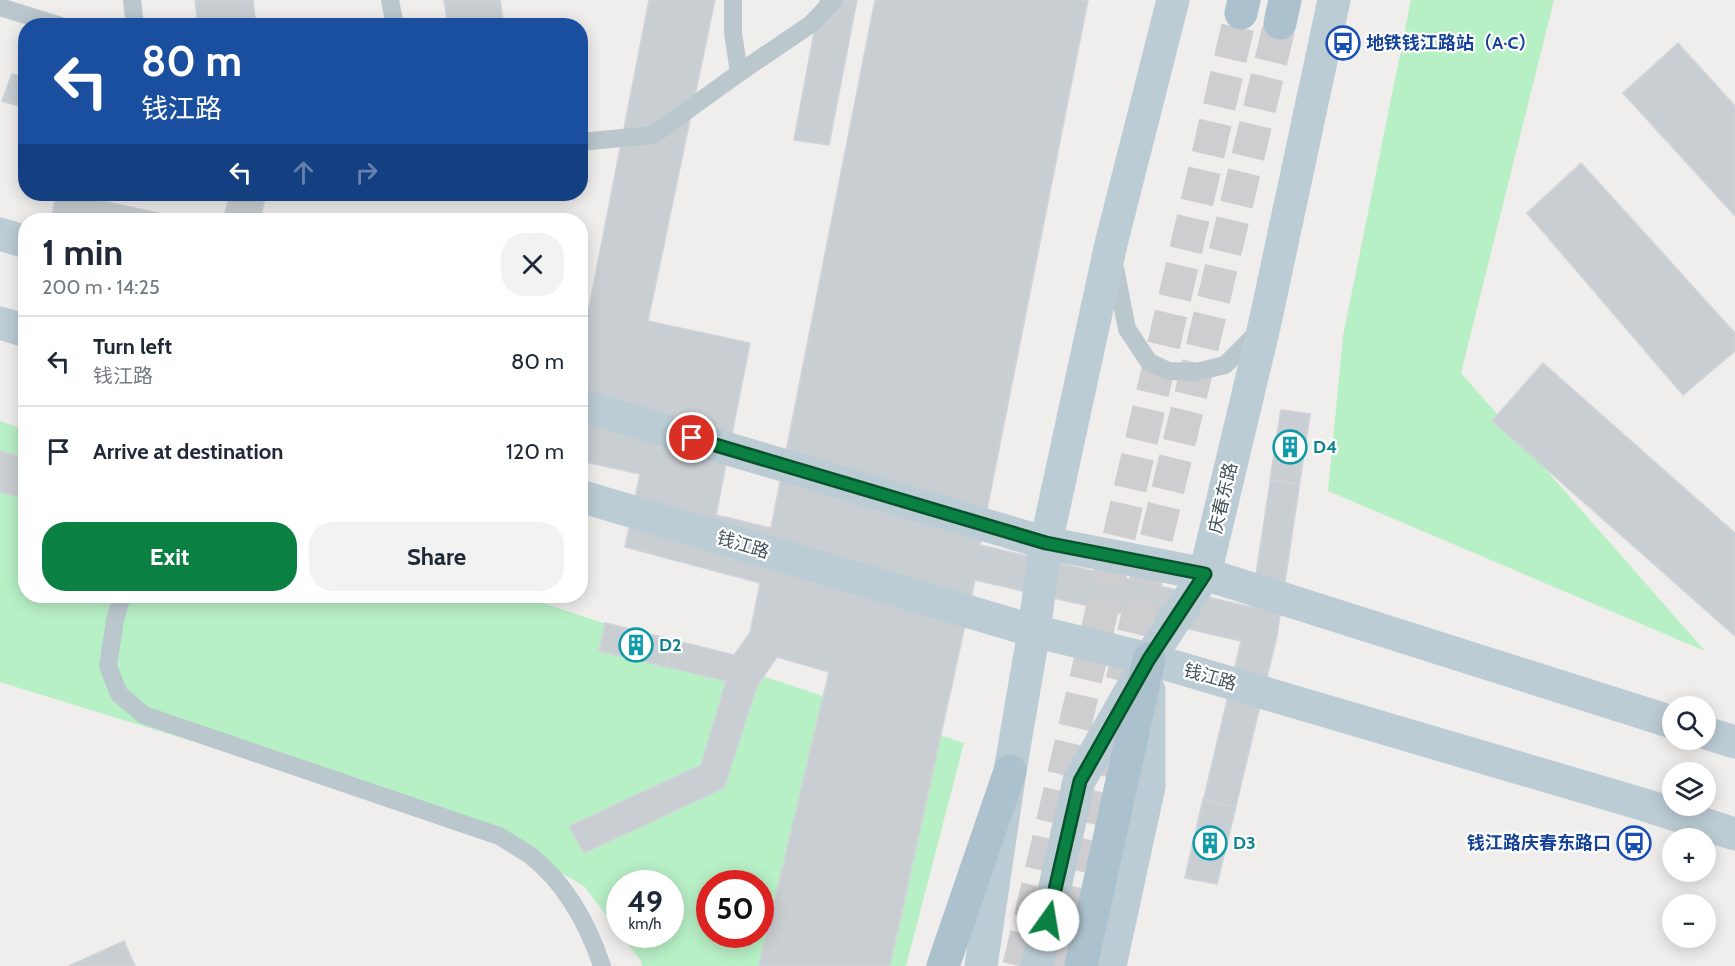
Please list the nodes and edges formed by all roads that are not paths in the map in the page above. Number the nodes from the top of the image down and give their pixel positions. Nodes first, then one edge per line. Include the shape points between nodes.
1 (132, 0) edge
2 (390, 0) edge
3 (733, 0) edge
4 (834, 0) edge
5 (1173, 0) edge
6 (1334, 0) edge
7 (0, 7) edge
8 (35, 18) edge
9 (134, 18) edge
10 (393, 18) edge
11 (739, 73) junction
12 (588, 141) edge
13 (0, 234) edge
14 (18, 240) edge
15 (1110, 244) junction
16 (0, 323) edge
17 (1264, 327) junction
18 (18, 329) edge
19 (588, 407) edge
20 (588, 498) edge
21 (1046, 543) junction
22 (1205, 574) junction
23 (120, 603) edge
24 (1034, 632) junction
25 (1149, 659) junction
26 (1662, 719) edge
27 (1716, 736) edge
28 (1735, 742) edge
29 (1010, 771) junction
30 (1735, 834) edge
31 (602, 966) edge
32 (943, 966) edge
33 (981, 966) edge
34 (1037, 966) edge
35 (1081, 966) edge
36 (1110, 966) edge

1 - 9 lane
2 - 10 lane
3 - 11 lane
4 - 11 lane via 811,24
5 - 15 main road
6 - 17 main road, 庆春东路
7 - 8 lane
11 - 12 lane via 653,135
13 - 14 main road
15 - 17 lane via 1127,329 1149,362 1168,371 1196,372 1225,365
15 - 21 main road
16 - 18 main road
17 - 22 main road, 庆春东路
19 - 21 main road
20 - 24 main road, 钱江路
21 - 22 main road
21 - 24 main road
22 - 25 main road, 庆春东路
22 - 26 main road
23 - 31 lane via 108,666 119,694 144,715 499,836 532,857 569,895
24 - 25 main road, 钱江路
24 - 29 main road
25 - 30 main road, 钱江路
25 - 34 main road, 庆春东路 via 1080,781
25 - 35 main road
25 - 36 main road via 1149,786
27 - 28 main road
29 - 32 main road
29 - 33 main road

